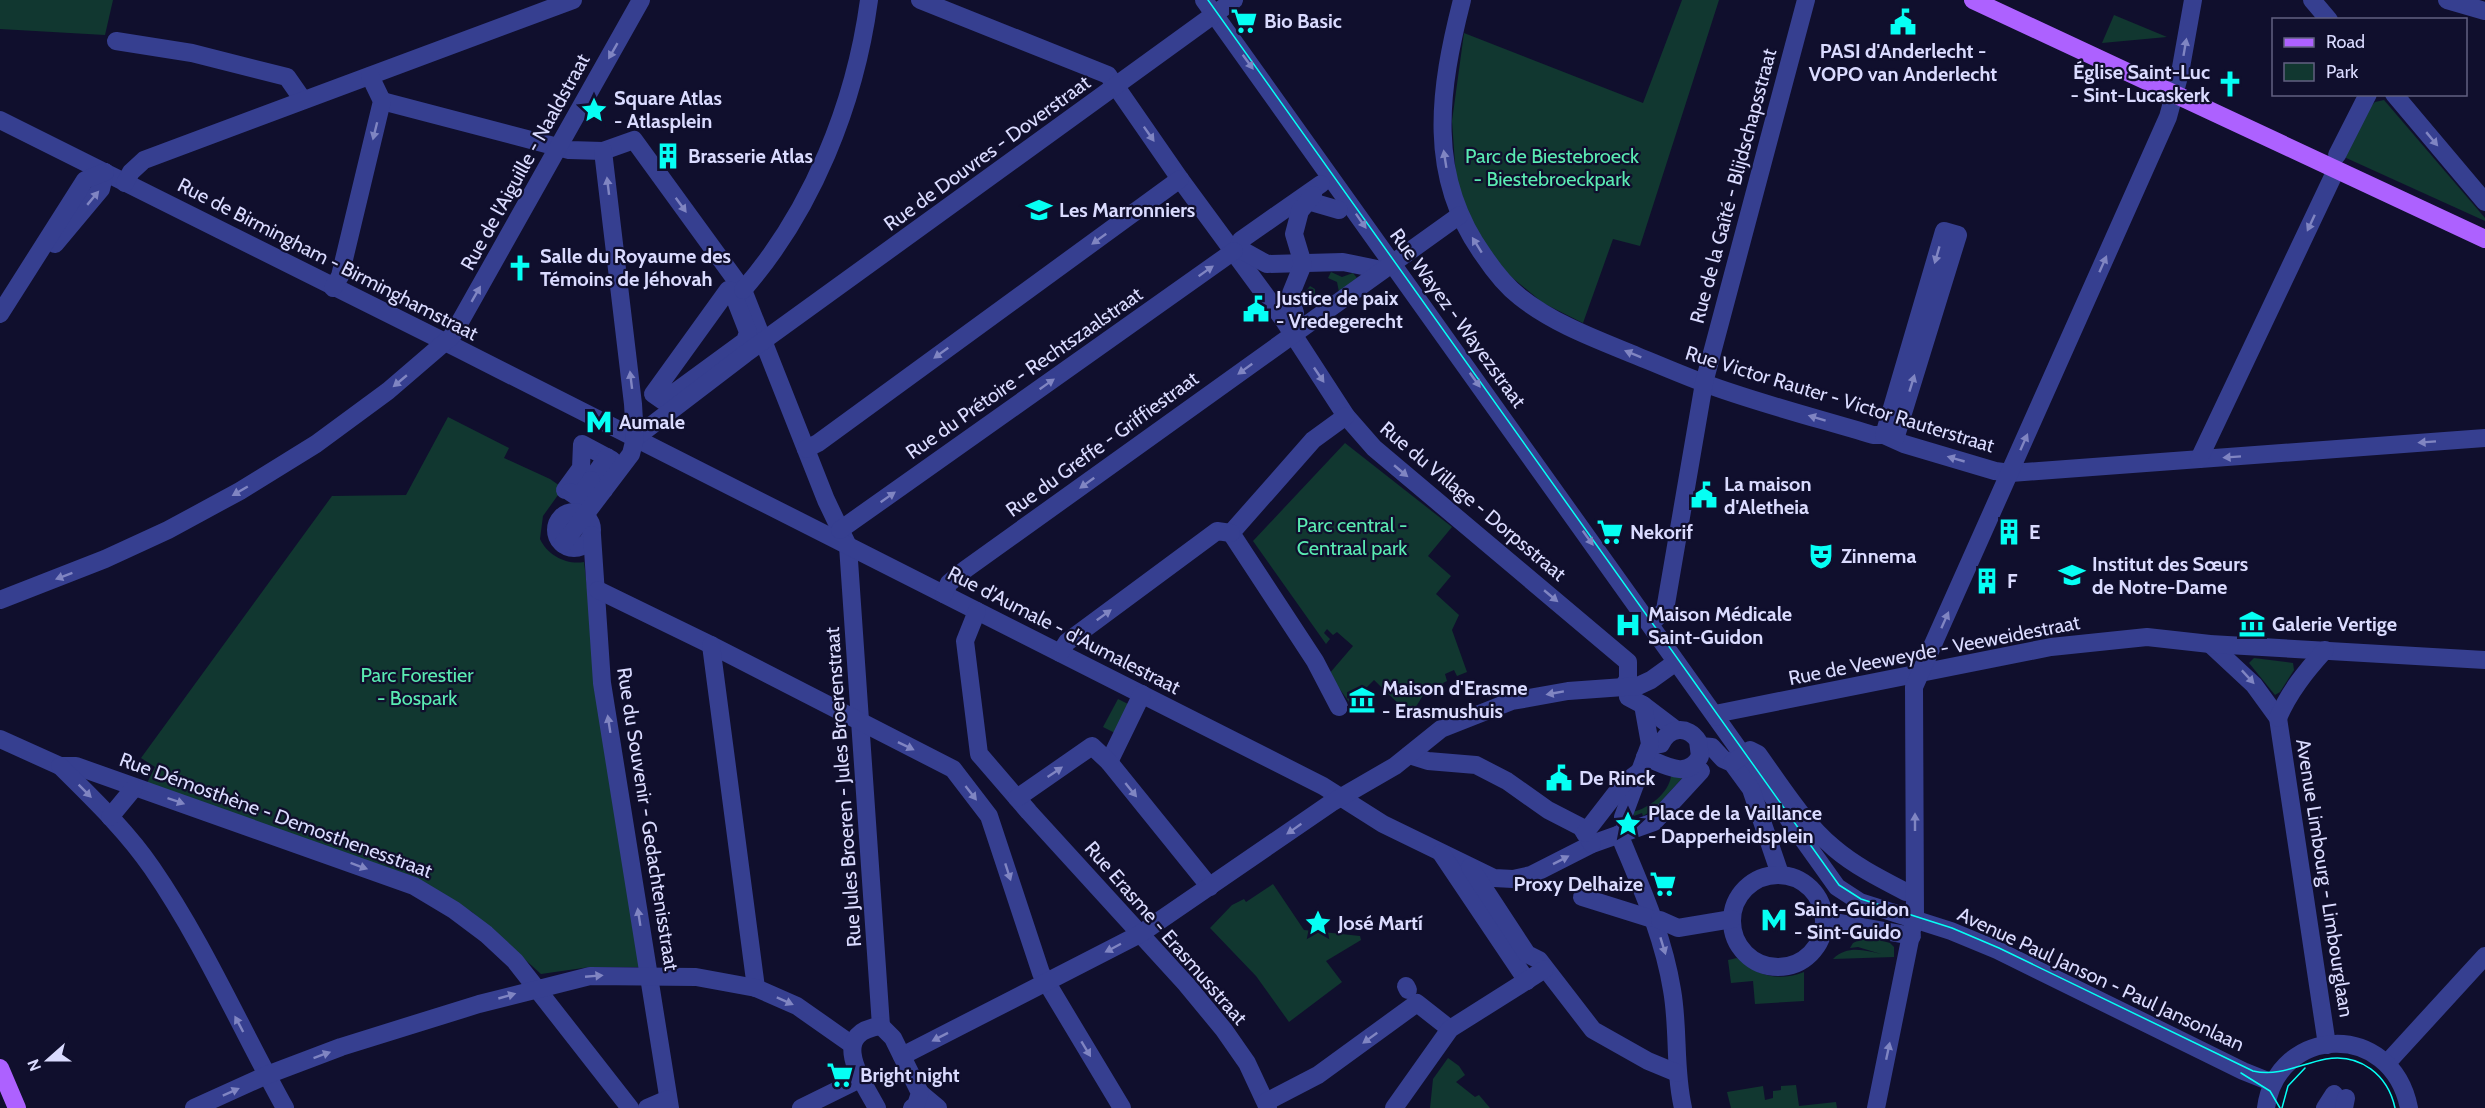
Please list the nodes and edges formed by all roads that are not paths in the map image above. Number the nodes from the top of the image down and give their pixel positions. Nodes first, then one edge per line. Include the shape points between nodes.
1 (573, 0) edge
2 (641, 0) edge
3 (869, 0) edge
4 (920, 0) edge
5 (1234, 0) edge
6 (1462, 0) edge
7 (1806, 0) edge
8 (1973, 0) edge
9 (2193, 0) edge
10 (2312, 0) edge
11 (2447, 0) edge
12 (1209, 7) edge
13 (2485, 11) edge
14 (2327, 18) edge
15 (116, 41) dead end
16 (370, 76) junction
17 (1116, 86) junction
18 (2174, 94) junction
19 (2367, 96) edge
20 (2396, 96) edge
21 (303, 100) junction
22 (382, 101) junction
23 (0, 120) edge
24 (559, 148) junction
25 (603, 150) junction
26 (2336, 163) junction
27 (105, 172) junction
28 (1180, 179) junction
29 (125, 183) junction
30 (1308, 201) junction
31 (2485, 202) edge
32 (1340, 210) dead end
33 (1460, 215) junction
34 (2485, 239) edge
35 (1244, 256) junction
36 (1303, 264) junction
37 (1387, 267) junction
38 (333, 288) junction
39 (734, 300) junction
40 (0, 314) edge
41 (1291, 327) junction
42 (765, 341) junction
43 (445, 343) junction
44 (1704, 383) junction
45 (1346, 416) junction
46 (579, 437) dead end
47 (1889, 437) junction
48 (635, 438) junction
49 (2485, 438) edge
50 (806, 449) junction
51 (2199, 459) junction
52 (2011, 473) junction
53 (592, 479) junction
54 (568, 492) dead end
55 (826, 501) junction
56 (585, 515) junction
57 (801, 522) junction
58 (1231, 533) junction
59 (592, 535) junction
60 (844, 538) junction
61 (598, 590) junction
62 (944, 594) junction
63 (0, 600) edge
64 (977, 611) junction
65 (1645, 617) junction
66 (2210, 644) junction
67 (711, 645) junction
68 (2325, 650) junction
69 (1060, 653) junction
70 (2485, 660) edge
71 (1676, 662) junction
72 (1920, 673) junction
73 (1142, 694) junction
74 (1631, 697) junction
75 (1339, 707) dead end
76 (1716, 717) junction
77 (2278, 718) junction
78 (860, 722) junction
79 (1676, 730) junction
80 (1739, 734) dead end
81 (0, 739) edge
82 (1700, 746) junction
83 (1410, 755) junction
84 (1741, 756) junction
85 (1645, 757) junction
86 (1109, 762) junction
87 (60, 766) junction
88 (1701, 771) dead end
89 (134, 788) junction
90 (1342, 797) junction
91 (1017, 798) junction
92 (110, 817) junction
93 (1607, 830) junction
94 (1439, 852) junction
95 (1857, 866) junction
96 (1470, 867) junction
97 (1813, 867) dead end
98 (1780, 874) junction
99 (1840, 884) junction
100 (1210, 887) junction
101 (1906, 892) dead end
102 (1818, 896) junction
103 (1579, 897) dead end
104 (1732, 919) junction
105 (1913, 927) junction
106 (1824, 928) junction
107 (1140, 934) junction
108 (2485, 956) edge
109 (1545, 969) junction
110 (648, 974) junction
111 (1527, 981) junction
112 (1047, 983) junction
113 (537, 988) junction
114 (756, 988) junction
115 (881, 1026) junction
116 (1450, 1029) junction
117 (851, 1044) junction
118 (2328, 1045) junction
119 (902, 1056) junction
120 (2387, 1063) junction
121 (0, 1068) edge
122 (1677, 1073) junction
123 (267, 1076) junction
124 (862, 1077) junction
125 (2273, 1083) junction
126 (916, 1100) edge
127 (669, 1103) edge
128 (1267, 1105) edge
129 (1402, 1105) edge
130 (17, 1108) edge
131 (194, 1108) edge
132 (285, 1108) edge
133 (630, 1108) edge
134 (646, 1108) edge
135 (801, 1108) edge
136 (877, 1108) edge
137 (938, 1108) edge
138 (1122, 1108) edge
139 (1683, 1108) edge
140 (1876, 1108) edge
141 (2266, 1108) edge
142 (2409, 1108) edge

1 - 16 street
2 -> 24 street, Rue de l'Aiguille - Naaldstraat
3 - 39 street via 857,67 827,153 788,228
4 - 17 street, Rue du Village - Dorpsstraat via 1100,70
5 - 12 street, Rue de Douvres - Doverstraat
33 -> 6 street, Rue Victor Rauter - Victor Rauterstraat via 1447,171 1441,122 1448,55
7 - 44 street, Rue de la Gaîté - Blijdschapsstraat
8 - 18 main road
18 -> 9 street
10 - 14 street
11 - 13 street
12 - 17 street, Rue de Douvres - Doverstraat
12 -> 37 street, Rue Wayez - Wayezstraat
15 - 21 street via 192,53 287,77
16 - 21 street
16 - 22 street
17 -> 28 street, Rue du Village - Dorpsstraat
17 - 42 street, Rue de Douvres - Doverstraat
18 - 26 main road
52 -> 18 street via 2168,117
19 - 26 street
20 -> 31 street
21 - 29 street via 144,160
22 - 24 street
22 -> 38 street via 340,276
23 - 27 street, Rue de Birmingham - Birminghamstraat
24 - 25 street
43 -> 24 street, Rue de l'Aiguille - Naaldstraat
25 -> 39 street via 634,140
48 -> 25 street
26 - 34 main road
26 -> 51 street
27 - 29 street, Rue de Birmingham - Birminghamstraat
27 - 40 street via 101,189 27,274
28 - 35 street, Rue du Village - Dorpsstraat
28 -> 50 street
29 - 38 street, Rue de Birmingham - Birminghamstraat
30 - 32 street
30 - 35 street via 1321,183 1242,240 1238,248
30 - 36 street via 1300,211 1294,234
33 - 37 street, Rue du Greffe - Griffiestraat
44 -> 33 street, Rue Victor Rauter - Victor Rauterstraat via 1577,331 1529,304 1496,273
35 - 36 street via 1266,264
35 - 41 street, Rue du Village - Dorpsstraat
60 -> 35 street, Rue du Prétoire - Rechtszaalstraat
36 - 37 street via 1343,262
36 - 41 street via 1290,296 1295,313
37 - 41 street, Rue du Greffe - Griffiestraat
37 -> 65 street, Rue Wayez - Wayezstraat
38 - 43 street, Rue de Birmingham - Birminghamstraat
39 - 39 street via 728,290 653,394 663,402 744,335
39 - 42 street
41 -> 45 street, Rue du Village - Dorpsstraat
41 -> 62 street, Rue du Greffe - Griffiestraat via 966,569 949,583
42 - 48 street, Rue de Douvres - Doverstraat
42 - 50 street
43 - 48 street, Rue de Birmingham - Birminghamstraat
43 -> 63 street, Rue de l'Aiguille - Naaldstraat via 316,444 240,491 105,559
47 -> 44 street, Rue Victor Rauter - Victor Rauterstraat
44 - 65 street, Rue de la Gaîté - Blijdschapsstraat via 1665,610 1660,616
45 - 58 street via 1313,440
45 -> 74 street, Rue du Village - Dorpsstraat via 1374,448 1628,662
46 - 53 street
47 -> 47 street via 1958,235 1944,231
52 -> 47 street, Rue Victor Rauter - Victor Rauterstraat
48 - 53 street via 633,450
48 - 57 street, Rue d'Aumale - d'Aumalestraat
49 -> 51 street, Rue Victor Rauter - Victor Rauterstraat
50 - 55 street
51 - 52 street, Rue Victor Rauter - Victor Rauterstraat
72 -> 52 street
53 - 53 street via 604,450 582,444
53 - 54 street via 579,498
53 - 56 street
55 - 57 street via 816,516
55 - 60 street
56 - 59 street via 590,520
56 - 59 street via 569,512 562,516 556,530 558,538 576,548
57 - 60 street, Rue d'Aumale - d'Aumalestraat
69 -> 58 street via 1067,642 1217,531
58 - 75 street via 1315,661
59 - 61 street, Rue du Souvenir - Gedachtenisstraat
60 - 62 street, Rue d'Aumale - d'Aumalestraat
60 - 78 street, Rue Jules Broeren - Jules Broerenstraat
61 - 67 street
110 -> 61 street, Rue du Souvenir - Gedachtenisstraat via 602,683
62 - 64 street, Rue d'Aumale - d'Aumalestraat
64 - 69 street, Rue d'Aumale - d'Aumalestraat
64 - 91 street, Rue Erasme - Erasmusstraat via 965,641 979,754
65 - 71 street, Rue Wayez - Wayezstraat
66 - 68 street, Rue de Veeweyde - Veeweidestraat
66 - 72 street, Rue de Veeweyde - Veeweidestraat via 2147,637 2051,647
66 -> 77 street, Avenue Limbourg - Limbourglaan via 2254,685
67 - 78 street
67 - 114 street
68 - 70 street, Rue de Veeweyde - Veeweidestraat
68 - 77 street, Avenue Limbourg - Limbourglaan via 2285,701
69 - 73 street, Rue d'Aumale - d'Aumalestraat
71 - 74 street via 1638,686
71 - 76 street
72 - 76 street, Rue de Veeweyde - Veeweidestraat
105 -> 72 street via 1914,687
73 - 86 street
73 - 90 street, Rue d'Aumale - d'Aumalestraat
74 - 79 street
74 -> 83 street via 1568,691 1512,701 1441,729
74 - 85 street
76 - 84 street, Avenue Paul Janson - Paul Jansonlaan
77 - 118 street, Avenue Limbourg - Limbourglaan
78 -> 112 street via 953,769 989,816
78 - 115 street, Rue Jules Broeren - Jules Broerenstraat
79 - 82 street via 1691,733
79 - 85 street
80 - 84 street
81 - 87 street, Rue Démosthène - Demosthenesstraat
82 - 84 street via 1712,747 1723,759
82 - 85 street via 1698,761 1685,770 1674,770
83 - 90 street
83 - 93 street via 1428,761 1476,765 1581,827
84 - 95 street via 1758,754 1808,822
84 - 98 street via 1761,789
84 - 99 street, Avenue Paul Janson - Paul Jansonlaan
85 - 93 street
85 - 93 street via 1623,784
91 -> 86 street via 1092,747
86 -> 100 street
87 - 89 street, Rue Démosthène - Demosthenesstraat via 76,766
87 -> 92 street
88 - 93 street via 1654,822
89 - 92 street
89 -> 113 street, Rue Démosthène - Demosthenesstraat via 414,886 486,934
90 - 94 street, Rue d'Aumale - d'Aumalestraat via 1363,813
90 -> 100 street
91 - 107 street, Rue Erasme - Erasmusstraat
123 -> 92 street via 176,906 151,866
96 -> 93 street via 1489,876 1513,879 1531,875
93 -> 122 street via 1627,853 1648,900 1667,960 1677,1028
94 - 96 street, Rue d'Aumale - d'Aumalestraat
94 - 111 street
95 - 99 street
95 - 99 street via 1824,859
95 - 101 street
96 - 109 street via 1527,954
97 - 102 street
98 - 102 street via 1799,879
98 - 104 street via 1757,879 1744,889 1735,903
99 - 102 street
99 - 105 street, Avenue Paul Janson - Paul Jansonlaan via 1860,902
100 - 107 street
102 - 106 street via 1824,911
103 - 104 street via 1678,928
104 - 106 street via 1735,937 1745,953 1769,966 1788,966 1805,959 1818,946
105 - 106 street via 1835,922
105 - 125 street, Avenue Paul Janson - Paul Jansonlaan via 1997,950
140 -> 105 street
107 -> 112 street
107 - 128 street, Rue Erasme - Erasmusstraat via 1224,1030 1247,1063
108 - 120 street
109 - 111 street
109 - 122 street via 1593,1030
113 -> 110 street via 590,976
110 - 114 street via 696,976
110 - 127 street, Rue du Souvenir - Gedachtenisstraat
111 - 116 street
112 -> 119 street
112 -> 138 street
123 -> 113 street via 414,1023
113 - 133 street, Rue Démosthène - Demosthenesstraat
114 -> 117 street via 798,1006
115 - 117 street via 861,1032
115 - 119 street
116 -> 128 street via 1410,993 1318,1075
116 - 129 street
117 - 124 street
118 - 120 street via 2355,1046
118 - 125 street via 2297,1057
119 - 126 street
120 - 142 street via 2401,1083
121 - 130 main road
122 - 139 street
131 -> 123 street
123 - 132 street
124 - 135 street
124 - 136 street
125 - 141 street
126 - 137 street
127 - 134 street

